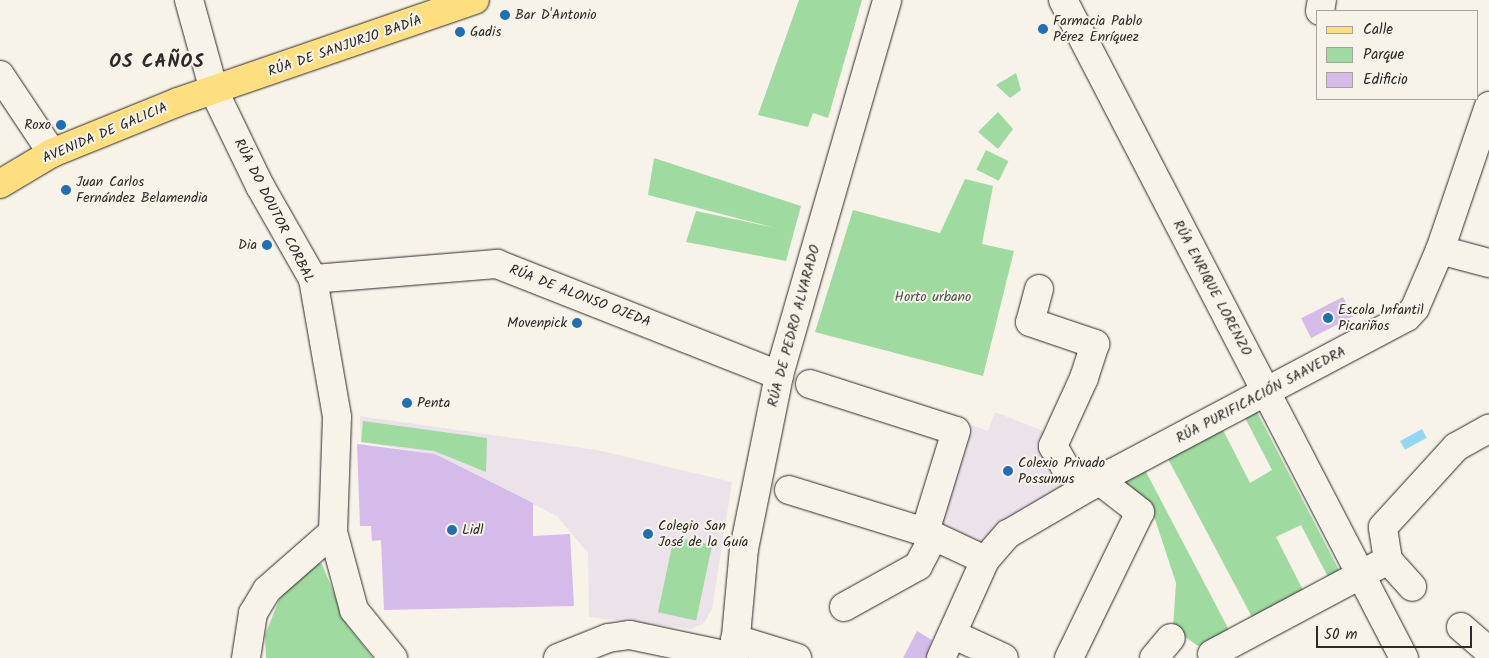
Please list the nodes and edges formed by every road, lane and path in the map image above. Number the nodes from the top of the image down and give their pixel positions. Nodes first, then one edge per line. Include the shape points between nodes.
1 (189, 0) edge
2 (476, 0) edge
3 (887, 0) edge
4 (1063, 0) edge
5 (0, 75) edge
6 (214, 91) junction
7 (1489, 106) edge
8 (52, 153) junction
9 (0, 184) edge
10 (1440, 250) junction
11 (1489, 263) edge
12 (313, 279) junction
13 (1039, 289) dead end
14 (779, 375) junction
15 (810, 384) dead end
16 (1267, 392) junction
17 (1489, 429) edge
18 (1095, 483) junction
19 (789, 490) dead end
20 (334, 532) junction
21 (930, 534) junction
22 (985, 560) junction
23 (1388, 560) junction
24 (1361, 576) junction
25 (1412, 587) dead end
26 (844, 607) dead end
27 (1461, 627) dead end
28 (1171, 638) dead end
29 (947, 646) edge
30 (1488, 648) edge
31 (734, 651) edge
32 (1212, 654) dead end
33 (246, 658) edge
34 (393, 658) edge
35 (558, 658) edge
36 (797, 658) edge
37 (1004, 658) edge
38 (1069, 658) edge
39 (1154, 658) edge
40 (1404, 658) edge

1 - 6 street, RÚA DO DOUTOR CORBAL
2 - 6 main road, RÚA DE SANJURJO BADÍA
3 - 14 street, RÚA DE PEDRO ALVARADO
4 - 16 street, RÚA ENRIQUE LORENZO
5 - 8 street
6 - 8 main road, AVENIDA DE GALICIA
6 - 12 street, RÚA DO DOUTOR CORBAL via 260,186
7 - 10 street, RÚA PURIFICACIÓN SAAVEDRA
8 - 9 main road, AVENIDA DE GALICIA
10 - 11 street
10 - 16 street, RÚA PURIFICACIÓN SAAVEDRA via 1416,308 1407,318
12 - 14 street, RÚA DE ALONSO OJEDA via 497,264
12 - 20 street, RÚA DO DOUTOR CORBAL via 337,417
13 - 18 street via 1030,322 1095,344 1084,378 1053,446 1065,467
14 - 31 street, RÚA DE PEDRO ALVARADO via 753,496
15 - 21 street via 956,431
16 - 18 street, RÚA PURIFICACIÓN SAAVEDRA
16 - 24 street, RÚA ENRIQUE LORENZO
17 - 23 street via 1456,447 1383,527
18 - 22 street, RÚA PURIFICACIÓN SAAVEDRA via 1008,534
18 - 38 street via 1140,512
19 - 21 street
20 - 33 street via 268,590 253,613
20 - 34 street, RÚA DO DOUTOR CORBAL via 354,610
21 - 22 street
21 - 26 street via 918,566
22 - 29 street, RÚA PURIFICACIÓN SAAVEDRA
23 - 24 street
23 - 25 street
24 - 32 street
24 - 40 street, RÚA ENRIQUE LORENZO
27 - 30 street
28 - 39 street
29 - 37 street, RÚA PURIFICACIÓN SAAVEDRA
31 - 35 street via 630,635 608,638
31 - 36 street

